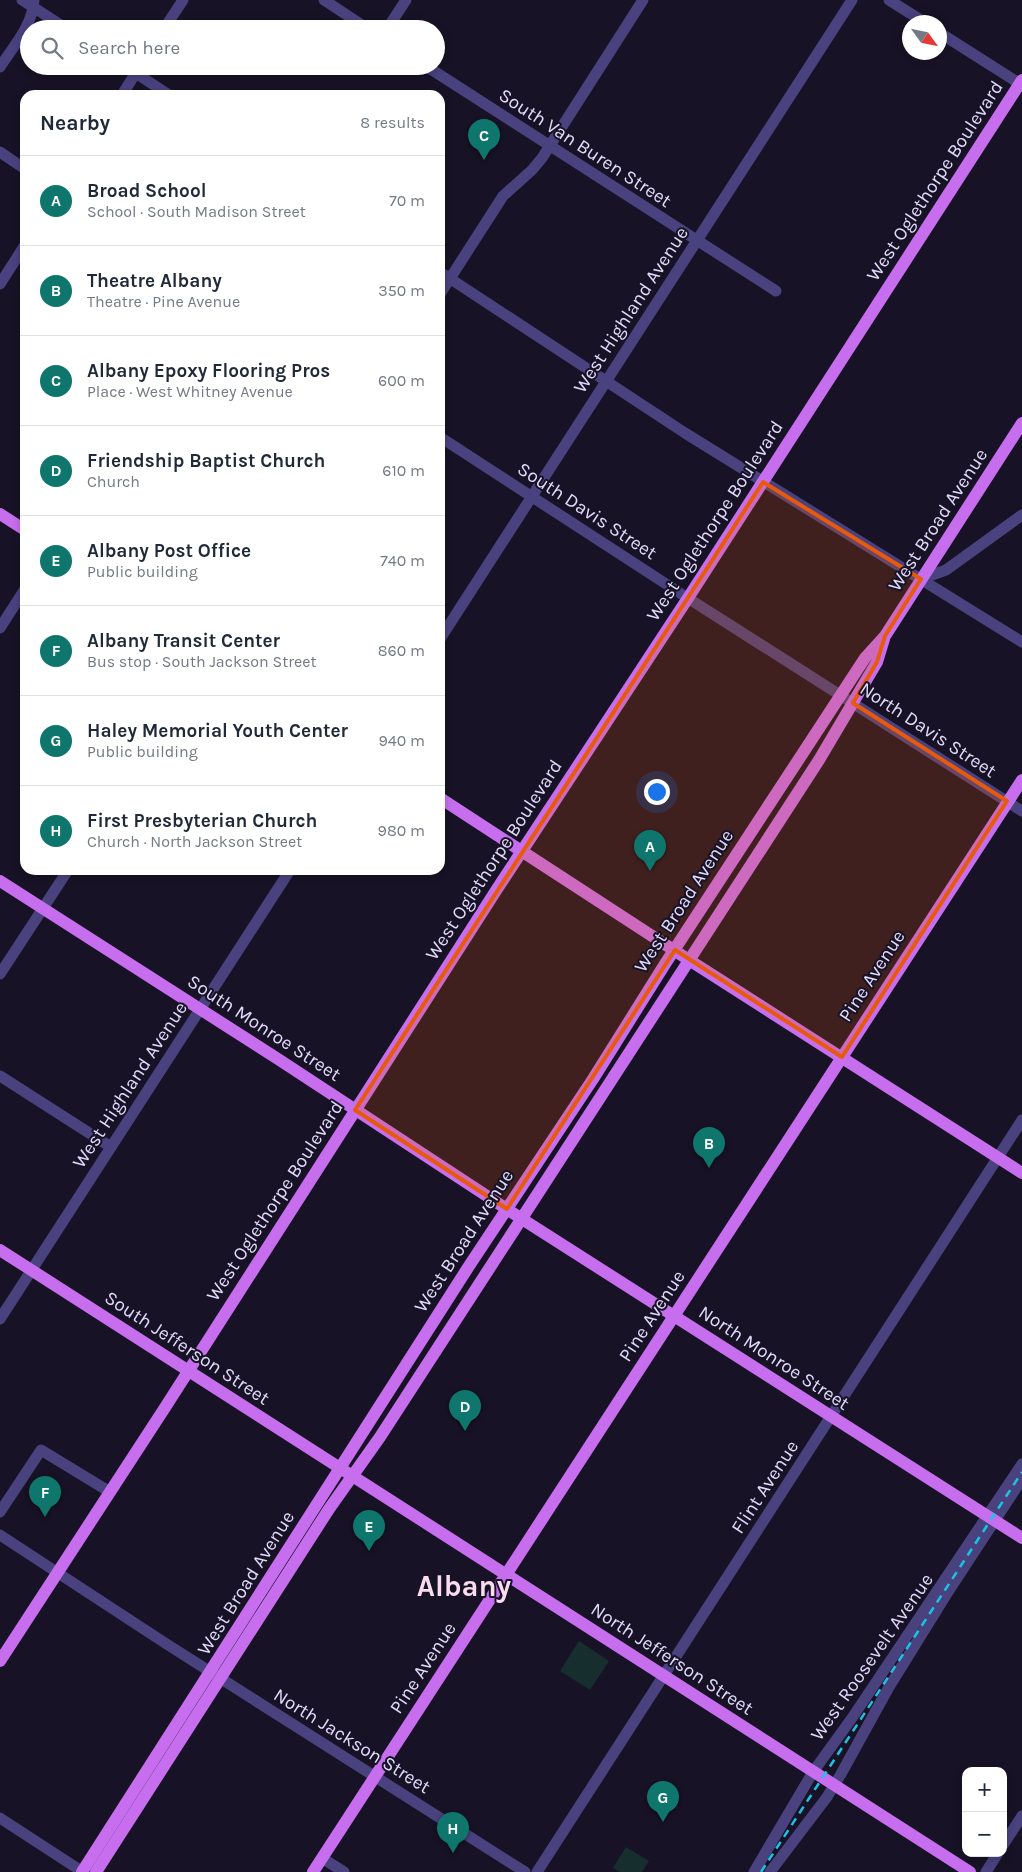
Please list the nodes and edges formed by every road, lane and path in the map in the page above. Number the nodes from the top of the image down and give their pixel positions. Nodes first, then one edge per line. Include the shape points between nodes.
1 (22, 0) edge
2 (183, 0) edge
3 (324, 0) edge
4 (406, 0) edge
5 (643, 0) edge
6 (852, 0) edge
7 (889, 0) edge
8 (34, 4) edge
9 (913, 15) edge
10 (29, 20) edge
11 (55, 20) edge
12 (170, 20) edge
13 (354, 20) edge
14 (393, 20) edge
15 (947, 36) edge
16 (20, 37) edge
17 (0, 67) edge
18 (135, 75) edge
19 (144, 75) edge
20 (440, 75) edge
21 (1021, 83) edge
22 (125, 90) edge
23 (163, 90) edge
24 (549, 146) junction
25 (0, 152) edge
26 (20, 165) edge
27 (697, 240) junction
28 (20, 253) edge
29 (445, 275) edge
30 (450, 278) junction
31 (0, 284) edge
32 (445, 286) edge
33 (776, 291) dead end
34 (607, 380) junction
35 (1022, 423) edge
36 (445, 440) edge
37 (763, 482) junction
38 (532, 496) junction
39 (0, 514) edge
40 (1022, 515) edge
41 (20, 527) edge
42 (940, 551) junction
43 (961, 560) junction
44 (921, 580) junction
45 (20, 597) edge
46 (688, 598) junction
47 (0, 628) edge
48 (445, 631) edge
49 (885, 636) junction
50 (1022, 642) edge
51 (841, 695) junction
52 (853, 703) junction
53 (1022, 780) edge
54 (445, 801) edge
55 (1007, 801) junction
56 (1022, 810) edge
57 (522, 853) junction
58 (65, 875) edge
59 (287, 875) edge
60 (0, 881) edge
61 (42, 908) junction
62 (675, 950) junction
63 (689, 960) junction
64 (0, 974) edge
65 (200, 1009) junction
66 (842, 1057) junction
67 (0, 1076) edge
68 (356, 1110) junction
69 (1022, 1120) edge
70 (111, 1147) junction
71 (998, 1158) junction
72 (1022, 1173) edge
73 (507, 1209) junction
74 (522, 1219) junction
75 (0, 1250) edge
76 (32, 1270) junction
77 (674, 1316) junction
78 (0, 1319) edge
79 (188, 1371) junction
80 (831, 1416) junction
81 (1022, 1464) edge
82 (341, 1469) junction
83 (353, 1477) junction
84 (1022, 1479) edge
85 (110, 1492) junction
86 (0, 1512) edge
87 (991, 1518) junction
88 (0, 1535) edge
89 (1022, 1538) edge
90 (58, 1572) junction
91 (505, 1575) junction
92 (0, 1661) edge
93 (216, 1675) junction
94 (663, 1676) junction
95 (813, 1772) junction
96 (375, 1776) junction
97 (834, 1785) junction
98 (1022, 1816) edge
99 (0, 1818) edge
100 (1007, 1839) edge
101 (995, 1857) edge
102 (322, 1858) junction
103 (82, 1872) edge
104 (96, 1872) edge
105 (313, 1872) edge
106 (344, 1872) edge
107 (525, 1872) edge
108 (537, 1872) edge
109 (754, 1872) edge
110 (770, 1872) edge
111 (970, 1872) edge
112 (986, 1872) edge

1 - 8 street
2 - 12 street
3 - 13 street
4 - 14 street
5 - 24 street
6 - 27 street, West Highland Avenue
7 - 9 street
8 - 10 street
8 - 11 street
15 - 21 street
16 - 17 street
18 - 22 street
19 - 23 street
20 - 24 street, South Van Buren Street
21 - 37 main road, West Oglethorpe Boulevard
24 - 27 street, South Van Buren Street
24 - 30 street via 532,170 503,196
25 - 26 street
27 - 33 street, South Van Buren Street
27 - 34 street, West Highland Avenue
28 - 31 street
29 - 30 street
30 - 32 street
30 - 34 street
34 - 37 street
34 - 38 street, West Highland Avenue
35 - 42 main road, West Broad Avenue
36 - 38 street, South Davis Street
37 - 44 street
37 - 46 main road, West Oglethorpe Boulevard
38 - 46 street, South Davis Street
38 - 48 street, West Highland Avenue
39 - 41 main road
40 - 43 street
42 - 43 street
42 - 44 main road, West Broad Avenue
43 - 44 street
44 - 49 main road, West Broad Avenue
44 - 50 street
45 - 47 street
46 - 51 street, South Davis Street
46 - 57 main road, West Oglethorpe Boulevard
49 - 51 main road, West Broad Avenue via 865,658
49 - 52 main road, West Broad Avenue via 877,662
51 - 52 street, North Davis Street
51 - 62 main road, West Broad Avenue
52 - 55 street, North Davis Street
52 - 63 main road, West Broad Avenue
53 - 55 main road, Pine Avenue
54 - 57 main road
55 - 56 street, North Davis Street
55 - 66 main road, Pine Avenue
57 - 62 main road
57 - 68 main road, West Oglethorpe Boulevard
58 - 61 street
59 - 65 street, West Highland Avenue
60 - 61 main road, South Monroe Street
61 - 64 street
61 - 65 main road, South Monroe Street
62 - 63 main road
62 - 73 main road, West Broad Avenue
63 - 66 main road
63 - 74 main road, West Broad Avenue
65 - 68 main road, South Monroe Street
65 - 70 street, West Highland Avenue
66 - 71 main road
66 - 77 main road, Pine Avenue
67 - 70 street
68 - 73 main road, South Monroe Street
68 - 79 main road, West Oglethorpe Boulevard
69 - 71 street, Flint Avenue
70 - 76 street, West Highland Avenue
71 - 72 main road
71 - 80 street, Flint Avenue
73 - 74 main road, North Monroe Street
73 - 82 main road, West Broad Avenue
74 - 77 main road, North Monroe Street
74 - 83 main road, West Broad Avenue
75 - 76 main road, South Jefferson Street
76 - 78 street, West Highland Avenue
76 - 79 main road, South Jefferson Street
77 - 80 main road, North Monroe Street
77 - 91 main road, Pine Avenue
79 - 82 main road, South Jefferson Street
79 - 85 main road, West Oglethorpe Boulevard
80 - 87 main road, North Monroe Street
80 - 94 street, Flint Avenue
81 - 87 street, West Roosevelt Avenue
82 - 83 main road, South Jefferson Street
82 - 93 main road, West Broad Avenue
83 - 91 main road, North Jefferson Street
83 - 93 main road, West Broad Avenue
84 - 87 street, West Roosevelt Avenue
85 - 86 street via 41,1450
85 - 90 main road, West Oglethorpe Boulevard
87 - 89 main road, North Monroe Street
87 - 95 street, West Roosevelt Avenue
87 - 97 street, West Roosevelt Avenue
88 - 90 street, North Jackson Street
90 - 92 main road, West Oglethorpe Boulevard
90 - 93 street, North Jackson Street
91 - 94 main road, North Jefferson Street
91 - 96 main road, Pine Avenue
93 - 96 street, North Jackson Street
93 - 103 main road, West Broad Avenue
93 - 104 main road, West Broad Avenue
94 - 95 main road, North Jefferson Street
94 - 108 street, Flint Avenue
95 - 97 main road, North Jefferson Street
95 - 109 street, West Roosevelt Avenue
96 - 102 main road, Pine Avenue
96 - 107 street, North Jackson Street
97 - 110 street, West Roosevelt Avenue
97 - 111 main road, North Jefferson Street
98 - 100 street
99 - 103 street
101 - 112 street
102 - 105 main road, Pine Avenue
102 - 106 street

